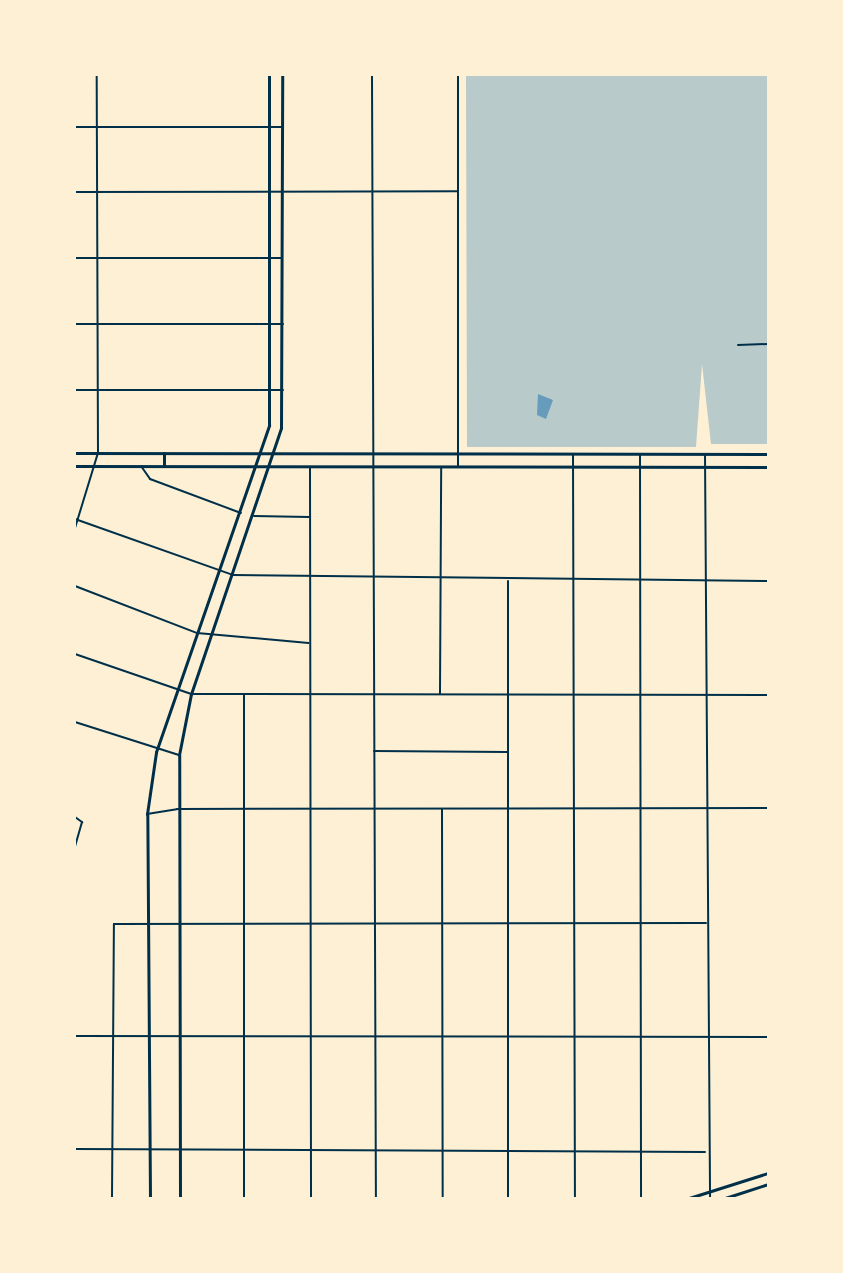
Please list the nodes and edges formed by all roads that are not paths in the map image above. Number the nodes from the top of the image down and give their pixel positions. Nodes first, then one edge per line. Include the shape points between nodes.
1 (97, 75) edge
2 (269, 75) edge
3 (282, 75) edge
4 (372, 75) edge
5 (458, 75) edge
6 (75, 127) edge
7 (98, 127) junction
8 (269, 127) junction
9 (283, 127) junction
10 (372, 191) junction
11 (459, 191) junction
12 (75, 192) edge
13 (99, 192) junction
14 (269, 192) junction
15 (283, 192) junction
16 (75, 258) edge
17 (99, 258) junction
18 (270, 258) junction
19 (283, 258) junction
20 (75, 324) edge
21 (100, 324) junction
22 (269, 324) junction
23 (283, 324) junction
24 (738, 345) dead end
25 (768, 345) edge
26 (75, 390) edge
27 (99, 390) junction
28 (270, 390) junction
29 (283, 390) junction
30 (75, 453) edge
31 (98, 453) junction
32 (164, 453) junction
33 (262, 453) junction
34 (276, 453) junction
35 (374, 453) junction
36 (458, 453) junction
37 (640, 453) junction
38 (573, 454) junction
39 (705, 454) junction
40 (768, 454) edge
41 (75, 466) edge
42 (97, 466) junction
43 (141, 466) junction
44 (164, 466) junction
45 (257, 466) junction
46 (272, 466) junction
47 (310, 466) junction
48 (573, 466) junction
49 (374, 467) junction
50 (441, 467) junction
51 (458, 467) junction
52 (640, 467) junction
53 (768, 467) edge
54 (705, 468) junction
55 (241, 513) junction
56 (254, 516) junction
57 (309, 517) junction
58 (76, 519) edge
59 (75, 528) edge
60 (219, 573) junction
61 (233, 575) junction
62 (310, 578) junction
63 (374, 581) junction
64 (441, 581) junction
65 (508, 581) junction
66 (573, 581) junction
67 (639, 581) junction
68 (705, 581) junction
69 (768, 581) edge
70 (75, 586) edge
71 (197, 633) junction
72 (213, 634) junction
73 (310, 643) junction
74 (75, 654) edge
75 (176, 691) junction
76 (191, 694) junction
77 (244, 694) junction
78 (374, 694) junction
79 (440, 694) junction
80 (507, 694) junction
81 (574, 694) junction
82 (639, 694) junction
83 (310, 695) junction
84 (706, 695) junction
85 (768, 695) edge
86 (75, 722) edge
87 (374, 751) junction
88 (156, 752) junction
89 (507, 752) junction
90 (179, 755) junction
91 (705, 808) junction
92 (768, 808) edge
93 (177, 809) junction
94 (244, 809) junction
95 (310, 809) junction
96 (375, 809) junction
97 (442, 809) junction
98 (507, 809) junction
99 (573, 809) junction
100 (640, 809) junction
101 (147, 814) junction
102 (75, 817) edge
103 (75, 846) edge
104 (149, 923) junction
105 (179, 923) junction
106 (244, 923) junction
107 (310, 923) junction
108 (376, 923) junction
109 (442, 923) junction
110 (507, 923) junction
111 (574, 923) junction
112 (641, 923) junction
113 (706, 923) junction
114 (75, 1036) edge
115 (111, 1037) junction
116 (150, 1037) junction
117 (179, 1037) junction
118 (244, 1037) junction
119 (311, 1037) junction
120 (375, 1037) junction
121 (443, 1037) junction
122 (508, 1037) junction
123 (574, 1037) junction
124 (640, 1037) junction
125 (705, 1037) junction
126 (768, 1037) edge
127 (75, 1149) edge
128 (112, 1149) junction
129 (150, 1149) junction
130 (179, 1149) junction
131 (244, 1150) junction
132 (310, 1150) junction
133 (375, 1150) junction
134 (443, 1150) junction
135 (508, 1151) junction
136 (575, 1151) junction
137 (640, 1151) junction
138 (706, 1152) junction
139 (768, 1173) edge
140 (768, 1184) edge
141 (707, 1192) junction
142 (112, 1198) edge
143 (150, 1198) edge
144 (180, 1198) edge
145 (244, 1198) edge
146 (311, 1198) edge
147 (376, 1198) edge
148 (443, 1198) edge
149 (508, 1198) edge
150 (575, 1198) edge
151 (641, 1198) edge
152 (689, 1198) edge
153 (710, 1198) edge
154 (725, 1198) edge

1 - 7 street
2 - 8 main road
3 - 9 main road
4 - 10 street
5 - 11 street
6 - 7 street
7 - 8 street
7 - 13 street
8 - 9 street
8 - 14 main road
9 - 15 main road
10 - 11 street
10 - 15 street
10 - 35 street
11 - 36 street
12 - 13 street
13 - 14 street
13 - 17 street
14 - 15 street
14 - 18 main road
15 - 19 main road
16 - 17 street
17 - 18 street
17 - 21 street
18 - 19 street
18 - 22 main road
19 - 23 main road
20 - 21 street
21 - 22 street
21 - 27 street
22 - 23 street
22 - 28 main road
23 - 29 main road
24 - 25 street
26 - 27 street
27 - 28 street
27 - 31 street
28 - 29 street
28 - 33 main road
29 - 34 main road
30 - 31 main road
31 - 32 main road
31 - 42 street
32 - 33 main road
32 - 44 main road
33 - 34 main road
33 - 45 main road
34 - 35 main road
34 - 46 main road
35 - 36 main road
35 - 49 street
36 - 38 main road
36 - 51 street
37 - 38 main road
37 - 39 main road
37 - 52 street
38 - 48 street
39 - 40 main road
39 - 54 street
41 - 42 main road
42 - 43 main road
42 - 58 street
43 - 44 main road
43 - 55 street via 150,479
44 - 45 main road
45 - 46 main road
45 - 55 main road
46 - 47 main road
46 - 56 main road
47 - 49 main road
47 - 57 street
48 - 51 main road
48 - 52 main road
48 - 66 street
49 - 50 main road
49 - 63 street
50 - 51 main road
50 - 64 street
52 - 54 main road
52 - 67 street
53 - 54 main road
54 - 68 street
55 - 60 main road
56 - 57 street
56 - 61 main road
57 - 62 street
58 - 59 street
58 - 60 street
60 - 61 street
60 - 71 main road
61 - 62 street
61 - 72 main road
62 - 63 street
62 - 73 street
63 - 64 street
63 - 78 street
64 - 65 street
64 - 79 street
65 - 66 street
65 - 80 street
66 - 67 street
66 - 81 street
67 - 68 street
67 - 82 street
68 - 69 street
68 - 84 street
70 - 71 street
71 - 72 street
71 - 75 main road
72 - 73 street
72 - 76 main road
73 - 83 street
74 - 75 street
75 - 76 street
75 - 88 main road
76 - 77 street
76 - 90 main road
77 - 83 street
77 - 94 street
78 - 79 street
78 - 83 street
78 - 87 street
79 - 80 street
80 - 81 street
80 - 89 street
81 - 82 street
81 - 99 street
82 - 84 street
82 - 100 street
83 - 95 street
84 - 85 street
84 - 91 street
86 - 88 street
87 - 89 street
87 - 96 street
88 - 90 street
88 - 101 main road
89 - 98 street
90 - 93 main road
91 - 92 street
91 - 100 street
91 - 113 street
93 - 94 street
93 - 101 street
93 - 105 main road
94 - 95 street
94 - 106 street
95 - 96 street
95 - 107 street
96 - 97 street
96 - 108 street
97 - 98 street
97 - 109 street
98 - 99 street
98 - 110 street
99 - 100 street
99 - 111 street
100 - 112 street
101 - 104 main road
102 - 103 street via 82,822
104 - 105 street
104 - 115 street via 114,924
104 - 116 main road
105 - 106 street
105 - 117 main road
106 - 107 street
106 - 118 street
107 - 108 street
107 - 119 street
108 - 109 street
108 - 120 street
109 - 110 street
109 - 121 street
110 - 111 street
110 - 122 street
111 - 112 street
111 - 123 street
112 - 113 street
112 - 124 street
113 - 125 street
114 - 115 street
115 - 116 street
115 - 128 street
116 - 117 street
116 - 129 main road
117 - 118 street
117 - 130 main road
118 - 119 street
118 - 131 street
119 - 120 street
119 - 132 street
120 - 121 street
120 - 133 street
121 - 122 street
121 - 134 street
122 - 123 street
122 - 135 street
123 - 124 street
123 - 136 street
124 - 125 street
124 - 137 street
125 - 126 street
125 - 138 street
127 - 128 street
128 - 129 street
128 - 142 street
129 - 130 street
129 - 143 main road
130 - 131 street
130 - 144 main road
131 - 132 street
131 - 145 street
132 - 133 street
132 - 146 street
133 - 134 street
133 - 147 street
134 - 135 street
134 - 148 street
135 - 136 street
135 - 149 street
136 - 137 street
136 - 150 street
137 - 138 street
137 - 151 street
138 - 141 street
139 - 141 main road
140 - 154 main road
141 - 152 main road
141 - 153 street

